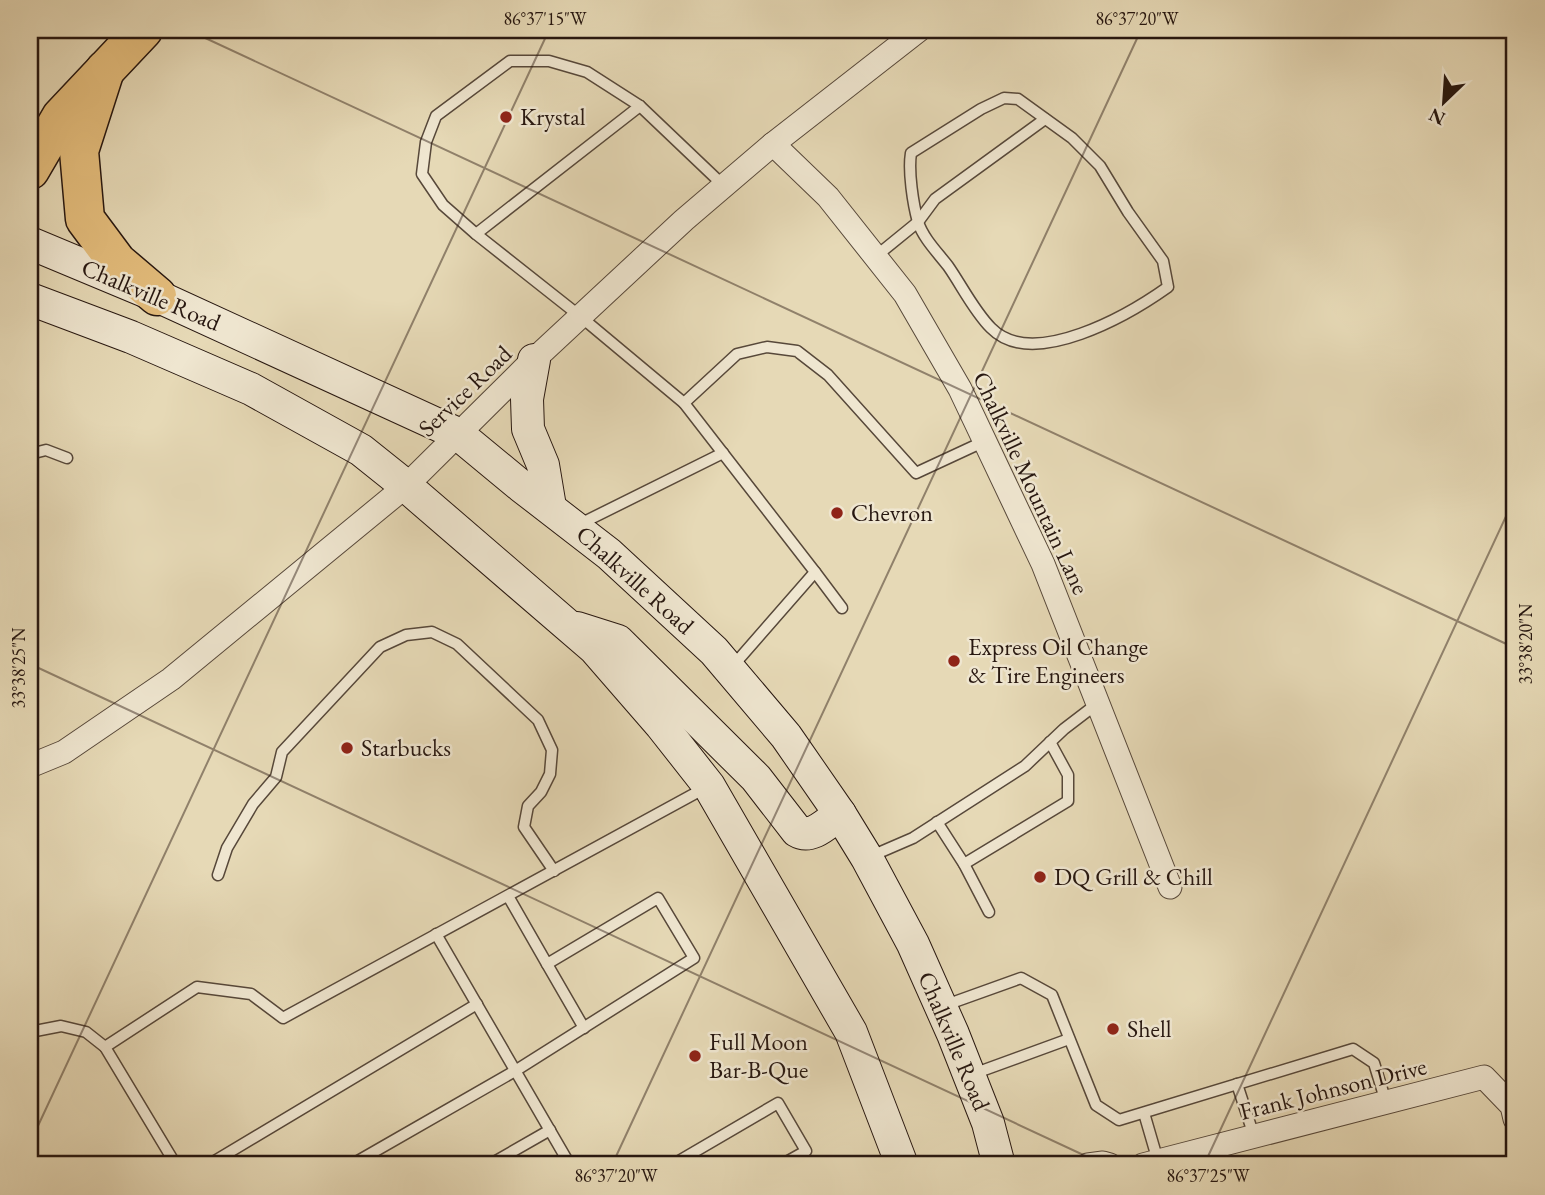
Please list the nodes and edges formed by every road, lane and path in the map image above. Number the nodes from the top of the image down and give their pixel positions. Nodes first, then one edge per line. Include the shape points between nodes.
1 (143, 30) edge
2 (919, 30) edge
3 (105, 69) junction
4 (640, 106) junction
5 (1045, 119) junction
6 (773, 144) junction
7 (30, 170) edge
8 (724, 186) junction
9 (918, 222) junction
10 (476, 234) junction
11 (30, 243) edge
12 (875, 257) junction
13 (157, 296) junction
14 (30, 299) edge
15 (581, 317) junction
16 (534, 360) junction
17 (684, 403) junction
18 (458, 434) junction
19 (985, 441) junction
20 (723, 453) junction
21 (30, 454) edge
22 (67, 458) dead end
23 (406, 486) junction
24 (550, 507) junction
25 (575, 526) junction
26 (815, 572) junction
27 (842, 608) dead end
28 (566, 624) junction
29 (731, 669) junction
30 (1098, 703) junction
31 (1050, 742) junction
32 (30, 766) edge
33 (709, 786) junction
34 (840, 814) junction
35 (937, 822) junction
36 (867, 858) junction
37 (964, 864) junction
38 (554, 871) junction
39 (218, 875) dead end
40 (1170, 887) dead end
41 (508, 896) junction
42 (989, 912) dead end
43 (436, 934) junction
44 (547, 964) junction
45 (477, 1004) junction
46 (940, 1007) junction
47 (584, 1028) junction
48 (30, 1032) edge
49 (1069, 1039) junction
50 (105, 1047) junction
51 (516, 1071) junction
52 (969, 1075) junction
53 (1237, 1084) junction
54 (1386, 1102) junction
55 (1144, 1113) junction
56 (1515, 1119) edge
57 (550, 1130) junction
58 (1254, 1136) junction
59 (1150, 1163) edge
60 (176, 1165) edge
61 (208, 1165) edge
62 (351, 1165) edge
63 (489, 1165) edge
64 (570, 1165) edge
65 (672, 1165) edge
66 (781, 1165) edge
67 (902, 1165) edge
68 (999, 1165) edge
69 (1088, 1165) edge
70 (1110, 1165) edge

1 - 3 highway
2 - 6 street, Service Road
3 - 7 highway via 61,117
3 - 13 highway via 79,151 85,219 117,262
4 - 8 lane
4 - 10 lane
4 - 10 lane via 587,72 549,61 510,61 436,116 426,142 422,174 443,205
5 - 9 lane via 935,198
5 - 9 lane via 1018,99 1004,98 911,153
5 - 9 lane via 1100,166 1163,261 1168,287 1112,322 1072,337 1041,343 1011,340 992,329
6 - 8 street, Service Road
6 - 12 street, Chalkville Mountain Lane via 828,197
8 - 15 street, Service Road
9 - 12 lane
10 - 15 lane
11 - 13 main road, Chalkville Road
12 - 19 street, Chalkville Mountain Lane via 905,294
13 - 18 main road, Chalkville Road
14 - 23 main road, Chalkville Road via 251,390 361,450
15 - 16 street, Service Road
15 - 17 lane
16 - 18 street, Service Road
16 - 24 main road via 527,399 528,429 542,465
17 - 19 lane via 737,354 767,347 797,351 828,375 916,474
17 - 20 lane
18 - 23 street, Service Road
18 - 24 main road, Chalkville Road
19 - 30 street, Chalkville Mountain Lane via 1043,564
20 - 25 lane
20 - 26 lane
21 - 22 lane via 46,450
23 - 28 main road, Chalkville Road
23 - 32 street, Service Road via 171,679 64,752
24 - 25 main road, Chalkville Road
25 - 29 main road, Chalkville Road
26 - 27 lane
26 - 29 lane
28 - 33 main road, Chalkville Road via 595,649
28 - 34 main road via 618,641 756,778 797,831 810,835
29 - 34 main road, Chalkville Road via 786,736
30 - 31 lane
30 - 40 street, Chalkville Mountain Lane
31 - 35 lane via 1025,766
31 - 37 lane via 1068,775 1068,801
33 - 38 lane
33 - 67 main road, Chalkville Road via 851,1032
34 - 36 main road, Chalkville Road
35 - 36 lane
35 - 37 lane
36 - 46 main road, Chalkville Road
37 - 42 lane
38 - 39 lane via 524,827 528,806 550,774 552,750 538,720 457,644 432,632 406,635 380,647 282,752 276,777 253,804 227,848
38 - 41 lane
41 - 43 lane
41 - 44 lane
43 - 45 lane
43 - 50 lane via 283,1018 251,994 197,987
44 - 47 lane
44 - 47 lane via 658,898 694,958
45 - 51 lane
45 - 61 lane
46 - 49 lane via 1021,978 1052,995
46 - 52 main road, Chalkville Road
47 - 51 lane
48 - 50 lane via 61,1026 86,1032
49 - 52 lane
49 - 55 lane via 1096,1105 1119,1120
50 - 60 lane
51 - 57 lane
51 - 62 lane
52 - 68 main road, Chalkville Road
53 - 54 lane via 1353,1049 1374,1063
53 - 55 lane
53 - 58 lane
54 - 56 street, Frank Johnson Drive via 1484,1077 1512,1106
54 - 58 street, Frank Johnson Drive
55 - 59 lane
57 - 63 lane
57 - 64 lane
58 - 59 street, Frank Johnson Drive
65 - 66 lane via 778,1103 806,1151
69 - 70 street

